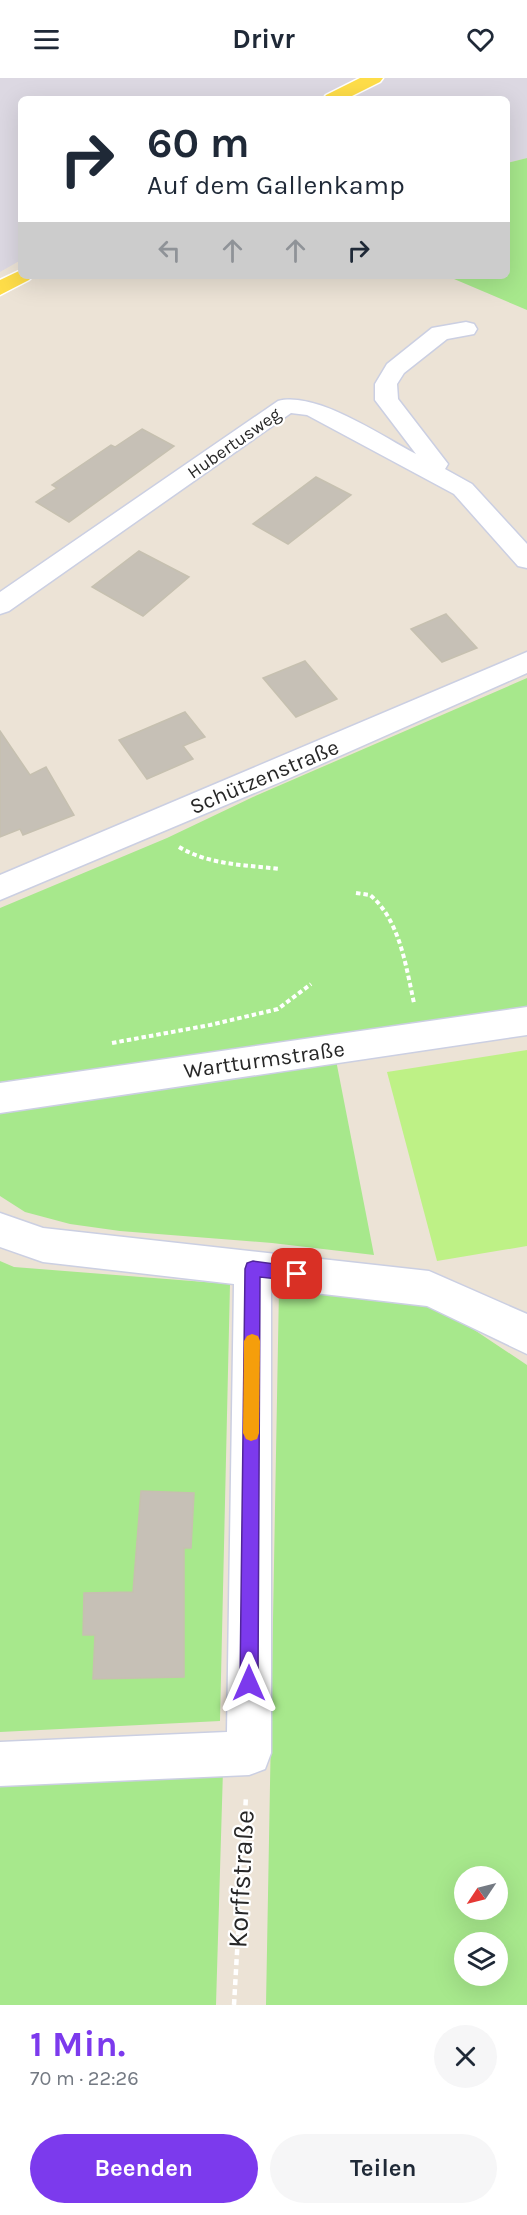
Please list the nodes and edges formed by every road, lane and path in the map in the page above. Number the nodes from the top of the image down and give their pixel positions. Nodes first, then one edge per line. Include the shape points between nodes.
1 (374, 78) edge
2 (338, 96) edge
3 (18, 278) edge
4 (0, 289) edge
5 (466, 329) dead end
6 (429, 471) junction
7 (527, 560) edge
8 (0, 605) edge
9 (527, 662) edge
10 (156, 822) junction
11 (280, 869) dead end
12 (0, 888) edge
13 (356, 893) dead end
14 (311, 984) dead end
15 (527, 1021) edge
16 (423, 1036) junction
17 (106, 1045) dead end
18 (0, 1098) edge
19 (0, 1230) edge
20 (253, 1269) junction
21 (527, 1336) edge
22 (249, 1753) junction
23 (0, 1764) edge
24 (234, 2005) edge

1 - 2 main road
3 - 4 main road
5 - 6 street via 440,333 394,369 386,384 387,400 436,464
6 - 7 street, Hubertusweg via 463,489
6 - 8 street, Hubertusweg via 313,408 286,406
9 - 10 street, Schützenstraße
10 - 11 path via 167,838 185,852
10 - 12 street, Schützenstraße
13 - 16 path via 370,895 385,909
14 - 17 path via 278,1009
15 - 16 street, Wartturmstraße
16 - 18 street, Wartturmstraße
19 - 20 street via 43,1245
20 - 21 street via 429,1289
20 - 22 street
22 - 23 street
22 - 24 path, Korffstraße

